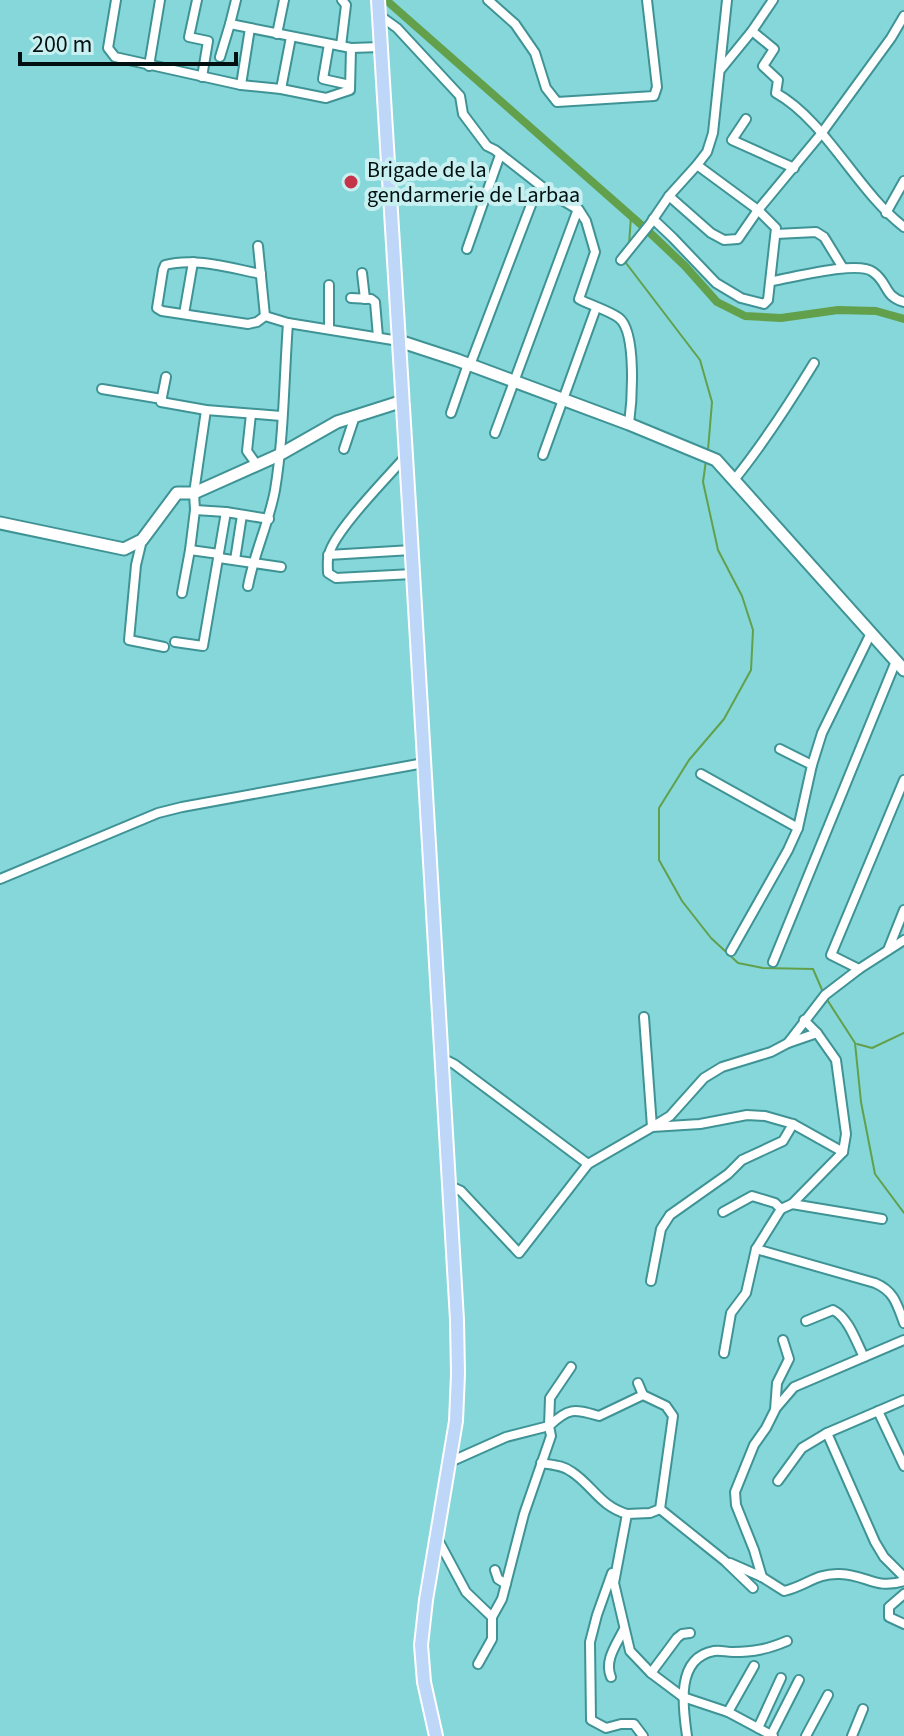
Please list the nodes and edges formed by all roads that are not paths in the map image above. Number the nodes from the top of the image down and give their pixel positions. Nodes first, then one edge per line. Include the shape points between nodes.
1 (116, 0) edge
2 (160, 0) edge
3 (197, 0) edge
4 (236, 0) edge
5 (284, 0) edge
6 (342, 0) edge
7 (488, 0) edge
8 (647, 0) edge
9 (727, 0) edge
10 (773, 0) edge
11 (378, 6) edge
12 (904, 16) edge
13 (230, 24) junction
14 (250, 28) junction
15 (752, 31) junction
16 (277, 34) junction
17 (291, 37) junction
18 (329, 44) junction
19 (346, 47) junction
20 (381, 47) junction
21 (220, 57) dead end
22 (149, 66) junction
23 (721, 70) junction
24 (202, 77) junction
25 (241, 85) junction
26 (350, 85) junction
27 (281, 89) junction
28 (746, 119) dead end
29 (821, 134) junction
30 (500, 155) junction
31 (697, 165) junction
32 (794, 168) junction
33 (904, 181) edge
34 (669, 196) junction
35 (531, 205) dead end
36 (578, 209) junction
37 (758, 210) junction
38 (886, 213) junction
39 (651, 222) junction
40 (904, 227) edge
41 (776, 234) junction
42 (258, 246) dead end
43 (467, 249) dead end
44 (621, 260) dead end
45 (193, 262) junction
46 (843, 268) junction
47 (362, 273) dead end
48 (261, 274) junction
49 (772, 281) junction
50 (329, 285) dead end
51 (351, 298) dead end
52 (365, 299) junction
53 (904, 302) edge
54 (596, 308) junction
55 (184, 314) junction
56 (265, 316) junction
57 (288, 323) junction
58 (329, 329) junction
59 (378, 337) junction
60 (399, 341) junction
61 (814, 363) dead end
62 (469, 364) junction
63 (166, 377) dead end
64 (514, 381) junction
65 (102, 389) dead end
66 (162, 399) junction
67 (563, 399) junction
68 (403, 401) junction
69 (206, 410) junction
70 (451, 413) dead end
71 (251, 414) junction
72 (281, 416) junction
73 (355, 416) junction
74 (629, 424) junction
75 (495, 433) dead end
76 (344, 449) dead end
77 (279, 455) junction
78 (543, 455) dead end
79 (406, 456) junction
80 (257, 465) junction
81 (734, 480) junction
82 (194, 493) junction
83 (195, 510) junction
84 (226, 512) junction
85 (242, 515) junction
86 (269, 519) junction
87 (0, 523) edge
88 (142, 540) junction
89 (190, 550) junction
90 (412, 550) junction
91 (328, 555) junction
92 (219, 556) junction
93 (235, 560) junction
94 (253, 563) junction
95 (281, 567) dead end
96 (413, 574) junction
97 (248, 586) dead end
98 (182, 593) dead end
99 (871, 633) junction
100 (175, 642) dead end
101 (164, 647) dead end
102 (900, 665) edge
103 (780, 749) dead end
104 (424, 763) junction
105 (812, 765) junction
106 (701, 774) dead end
107 (904, 780) edge
108 (798, 828) junction
109 (0, 879) edge
110 (904, 910) edge
111 (904, 940) edge
112 (731, 951) dead end
113 (887, 951) junction
114 (773, 962) dead end
115 (859, 969) junction
116 (644, 1017) dead end
117 (804, 1020) junction
118 (817, 1033) junction
119 (788, 1043) junction
120 (440, 1057) junction
121 (793, 1124) junction
122 (652, 1127) junction
123 (843, 1152) junction
124 (588, 1164) junction
125 (448, 1185) junction
126 (792, 1204) junction
127 (781, 1209) junction
128 (723, 1212) dead end
129 (882, 1219) dead end
130 (756, 1249) junction
131 (651, 1281) dead end
132 (806, 1321) dead end
133 (904, 1323) edge
134 (783, 1340) dead end
135 (904, 1340) edge
136 (724, 1353) dead end
137 (864, 1357) junction
138 (571, 1367) dead end
139 (638, 1383) dead end
140 (643, 1395) junction
141 (904, 1400) edge
142 (775, 1410) junction
143 (878, 1411) junction
144 (549, 1426) junction
145 (827, 1433) junction
146 (450, 1462) junction
147 (541, 1463) junction
148 (904, 1466) edge
149 (778, 1481) dead end
150 (660, 1509) junction
151 (627, 1514) junction
152 (436, 1538) junction
153 (725, 1561) junction
154 (616, 1569) junction
155 (495, 1570) dead end
156 (762, 1577) junction
157 (904, 1579) edge
158 (506, 1584) junction
159 (753, 1588) dead end
160 (904, 1594) edge
161 (492, 1617) junction
162 (904, 1624) edge
163 (623, 1631) junction
164 (690, 1633) dead end
165 (787, 1641) dead end
166 (478, 1664) dead end
167 (754, 1666) dead end
168 (651, 1673) junction
169 (611, 1677) dead end
170 (781, 1678) dead end
171 (799, 1680) dead end
172 (828, 1695) dead end
173 (683, 1697) junction
174 (863, 1709) dead end
175 (728, 1712) junction
176 (758, 1728) junction
177 (772, 1735) edge
178 (436, 1736) edge
179 (643, 1736) edge
180 (687, 1736) edge
181 (806, 1736) edge
182 (852, 1736) edge

1 - 22 street via 110,54
2 - 22 street
3 - 24 street via 189,37 208,41
4 - 13 street
5 - 16 street
6 - 19 street
7 - 8 street via 515,24 535,53 546,88 557,102 654,96
9 - 23 street
10 - 15 street
11 - 20 main road
11 - 30 street via 460,96 463,114
12 - 29 street
13 - 14 street
13 - 21 street
14 - 16 street
14 - 25 street
15 - 23 street
15 - 29 street via 774,49 763,66 778,80 776,93
16 - 17 street
17 - 18 street
17 - 27 street
18 - 19 street
18 - 26 street via 323,79
19 - 20 street
19 - 26 street
20 - 60 main road
22 - 24 street
23 - 31 street via 713,133
24 - 25 street
25 - 27 street
26 - 27 street via 350,90 326,98
28 - 32 street via 732,140
29 - 32 street
29 - 38 street
30 - 36 street
30 - 43 street
31 - 34 street
31 - 37 street
32 - 37 street
33 - 38 street
34 - 37 street via 724,240 738,239
34 - 39 street
35 - 62 street
36 - 54 street via 595,252 579,299
36 - 64 street
37 - 41 street
38 - 40 street
39 - 44 street
39 - 49 street via 716,283 741,298 764,304
41 - 46 street via 816,232
41 - 49 street
42 - 48 street
45 - 48 street
45 - 55 street
45 - 55 street via 165,265 163,270 157,308
46 - 49 street
46 - 53 street via 866,267 892,297
47 - 52 street
48 - 56 street
50 - 58 street
51 - 52 street
52 - 59 street via 375,302
54 - 67 street
54 - 74 street via 620,319 627,330
55 - 56 street via 248,324
56 - 57 street
57 - 58 street
57 - 72 street
58 - 59 street
59 - 60 street
60 - 62 street
60 - 68 main road
61 - 81 street
62 - 64 street
62 - 70 street
63 - 66 street
64 - 67 street
64 - 75 street
65 - 66 street
66 - 69 street
67 - 74 street
67 - 78 street
68 - 73 street
68 - 79 main road
69 - 71 street
69 - 82 street
71 - 72 street
71 - 80 street via 247,451
72 - 77 street
73 - 76 street
73 - 77 street
74 - 81 street via 716,460
77 - 80 street
77 - 86 street
79 - 90 main road
79 - 91 street
80 - 82 street
81 - 99 street
82 - 83 street
82 - 88 street via 177,493
83 - 84 street
83 - 89 street
84 - 85 street
84 - 92 street
85 - 86 street
85 - 93 street
86 - 94 street
87 - 88 street via 124,549
88 - 101 street via 129,640
89 - 92 street
89 - 98 street
90 - 91 street
90 - 96 main road
91 - 96 street via 328,573 336,578
92 - 93 street
92 - 100 street via 203,646
93 - 94 street
94 - 95 street
94 - 97 street
96 - 104 main road
99 - 102 street
99 - 105 street
102 - 114 street
103 - 105 street
104 - 109 street via 158,813
104 - 120 main road
105 - 108 street
106 - 108 street
107 - 115 street via 831,955
108 - 112 street
110 - 113 street
111 - 113 street
113 - 115 street
115 - 117 street via 825,995
116 - 122 street
117 - 118 street
117 - 119 street
118 - 119 street
118 - 123 street via 836,1060 846,1134
119 - 122 street via 704,1078 670,1116
120 - 124 street
120 - 125 main road
121 - 122 street via 747,1115
121 - 123 street
121 - 131 street via 783,1141 742,1160 670,1215 661,1229
122 - 124 street
123 - 126 street
124 - 125 street via 519,1253 461,1191
125 - 146 main road via 458,1374
126 - 127 street
126 - 129 street
127 - 128 street via 752,1196
127 - 130 street
130 - 133 street via 885,1287 896,1299
130 - 136 street via 746,1293 731,1313
132 - 137 street via 837,1311
134 - 142 street via 789,1359 777,1383
135 - 137 street
137 - 142 street via 794,1387
138 - 144 street via 550,1398
139 - 140 street
140 - 144 street via 599,1416 574,1409
140 - 150 street via 666,1406 673,1416
141 - 143 street
142 - 156 street via 735,1492
143 - 145 street
143 - 148 street
144 - 146 street via 506,1437
144 - 147 street via 551,1436
145 - 149 street via 802,1448
145 - 157 street via 875,1542
146 - 152 main road
147 - 151 street via 571,1471 613,1510
147 - 158 street
150 - 151 street
150 - 153 street
151 - 154 street
152 - 161 street via 466,1592
152 - 178 main road via 421,1645
153 - 156 street
153 - 159 street
154 - 163 street
154 - 179 street via 607,1582 590,1642 591,1720 606,1728 634,1724
155 - 158 street
156 - 157 street via 784,1591 817,1576 860,1576 891,1585
158 - 161 street
160 - 162 street via 889,1607 889,1617
161 - 166 street via 492,1639
163 - 168 street via 630,1651
163 - 169 street via 609,1659
164 - 168 street via 677,1638
165 - 173 street via 766,1650 714,1651 700,1657 683,1684
167 - 175 street
168 - 173 street
170 - 176 street
171 - 177 street
172 - 181 street
173 - 175 street
173 - 180 street
174 - 182 street
175 - 176 street
176 - 177 street

